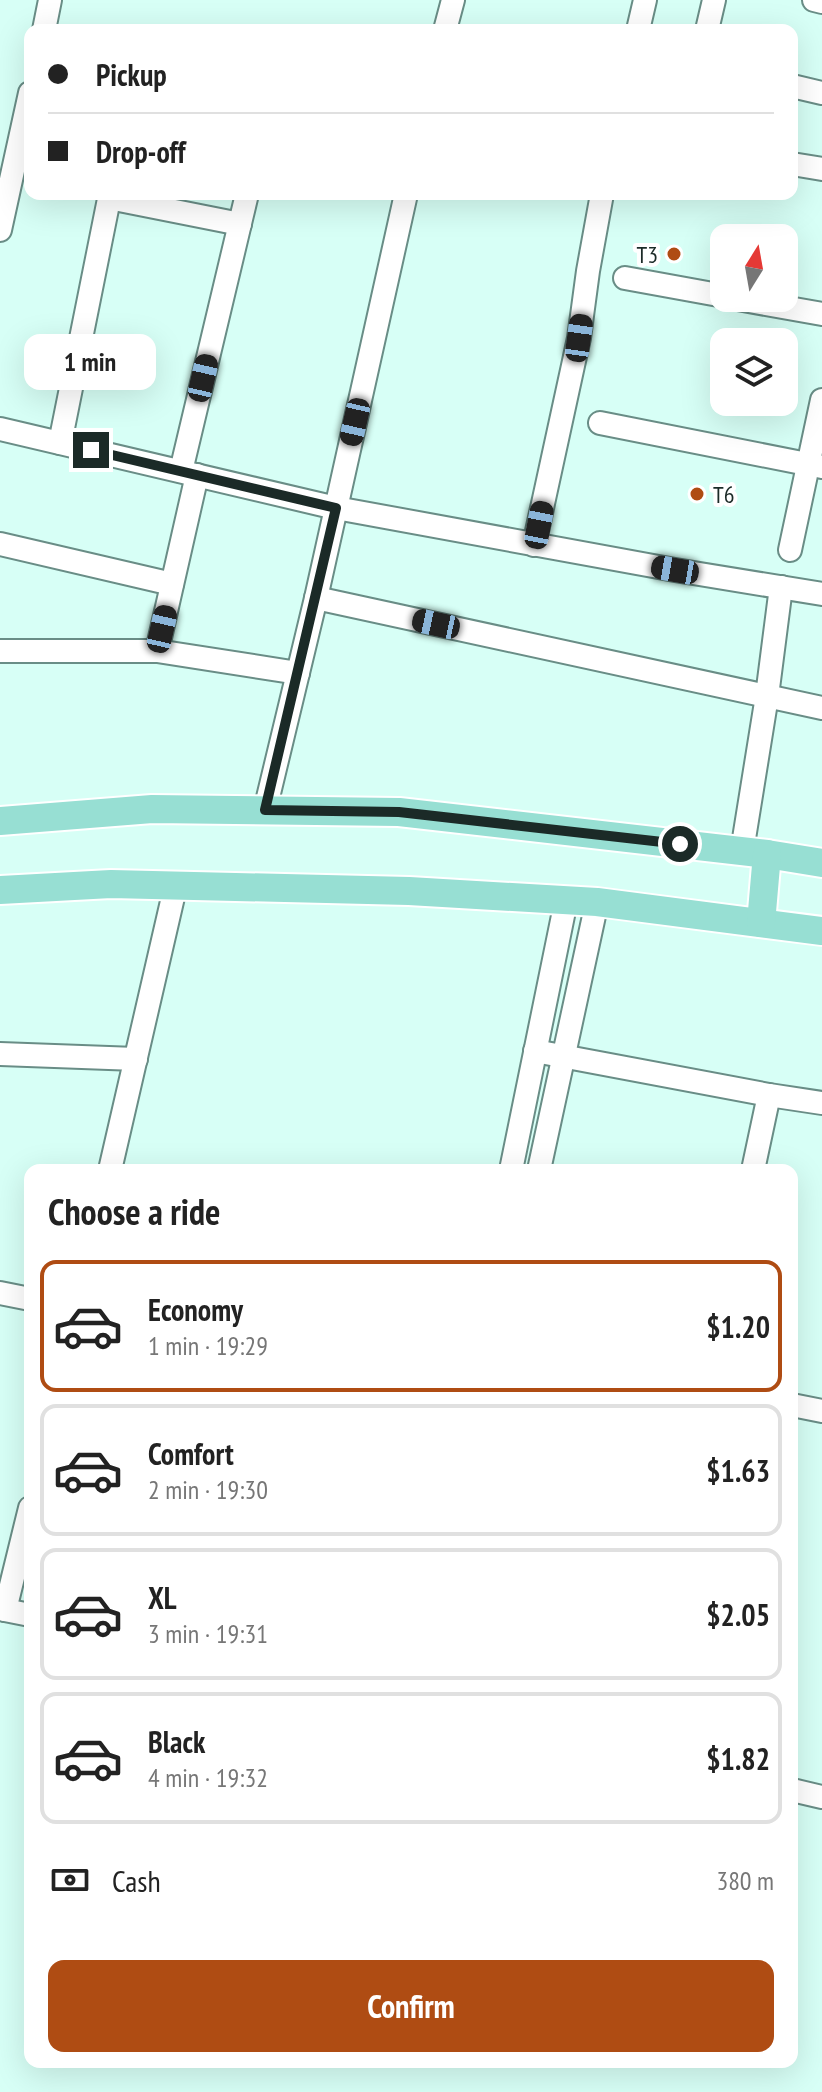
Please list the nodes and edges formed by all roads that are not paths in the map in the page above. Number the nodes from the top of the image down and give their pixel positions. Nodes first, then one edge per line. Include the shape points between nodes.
1 (50, 0) edge
2 (453, 0) edge
3 (645, 0) edge
4 (714, 0) edge
5 (814, 0) edge
6 (822, 2) edge
7 (45, 24) edge
8 (447, 24) edge
9 (639, 24) edge
10 (708, 24) edge
11 (798, 87) edge
12 (822, 93) edge
13 (24, 120) edge
14 (798, 165) edge
15 (822, 169) edge
16 (109, 200) edge
17 (129, 200) edge
18 (246, 200) edge
19 (405, 200) edge
20 (601, 200) edge
21 (240, 224) junction
22 (0, 230) edge
23 (625, 278) dead end
24 (710, 293) edge
25 (798, 310) edge
26 (822, 314) edge
27 (822, 400) edge
28 (600, 423) dead end
29 (0, 429) edge
30 (60, 443) junction
31 (816, 466) edge
32 (189, 473) junction
33 (336, 508) junction
34 (0, 544) edge
35 (534, 545) junction
36 (790, 550) dead end
37 (172, 584) junction
38 (781, 587) junction
39 (822, 594) edge
40 (316, 598) junction
41 (0, 651) edge
42 (157, 651) junction
43 (298, 673) junction
44 (767, 696) junction
45 (822, 708) edge
46 (265, 810) junction
47 (0, 821) edge
48 (754, 853) junction
49 (822, 863) edge
50 (176, 884) junction
51 (0, 890) edge
52 (566, 901) junction
53 (597, 902) junction
54 (761, 923) junction
55 (822, 931) edge
56 (535, 1051) junction
57 (0, 1054) edge
58 (564, 1056) junction
59 (136, 1059) junction
60 (769, 1095) junction
61 (822, 1103) edge
62 (111, 1164) edge
63 (512, 1164) edge
64 (540, 1164) edge
65 (754, 1164) edge
66 (0, 1293) edge
67 (24, 1298) edge
68 (798, 1406) edge
69 (822, 1411) edge
70 (24, 1531) edge
71 (2, 1615) edge
72 (24, 1615) edge
73 (24, 1628) edge
74 (798, 1777) edge
75 (822, 1782) edge
76 (798, 1791) edge
77 (822, 1797) edge

1 - 7 street
2 - 8 street
3 - 9 street
4 - 10 street
5 - 6 street
11 - 12 street
13 - 22 street
14 - 15 street
16 - 30 street
17 - 21 street
18 - 21 street
19 - 33 street
20 - 35 street via 579,338
21 - 32 street
23 - 24 street
25 - 26 street
27 - 31 street
28 - 31 street
29 - 30 street
30 - 32 street
31 - 36 street
32 - 33 street
32 - 37 street
33 - 35 street
33 - 40 street
34 - 37 street
35 - 38 street
37 - 42 street
38 - 39 street
38 - 44 street
40 - 43 street
40 - 44 street
41 - 42 street
42 - 43 street
43 - 46 street
44 - 45 street
44 - 48 street
46 - 47 main road via 152,809
46 - 48 main road via 399,812
48 - 49 main road
48 - 54 main road
50 - 51 main road
50 - 52 main road
50 - 59 street
52 - 53 main road
52 - 56 street
53 - 54 main road
53 - 58 street
54 - 55 main road
56 - 58 street
56 - 63 street
57 - 59 street
58 - 60 street
58 - 64 street
59 - 62 street
60 - 61 street
60 - 65 street
66 - 67 street
68 - 69 street
70 - 71 street
71 - 72 street
71 - 73 street
74 - 75 street
76 - 77 street

